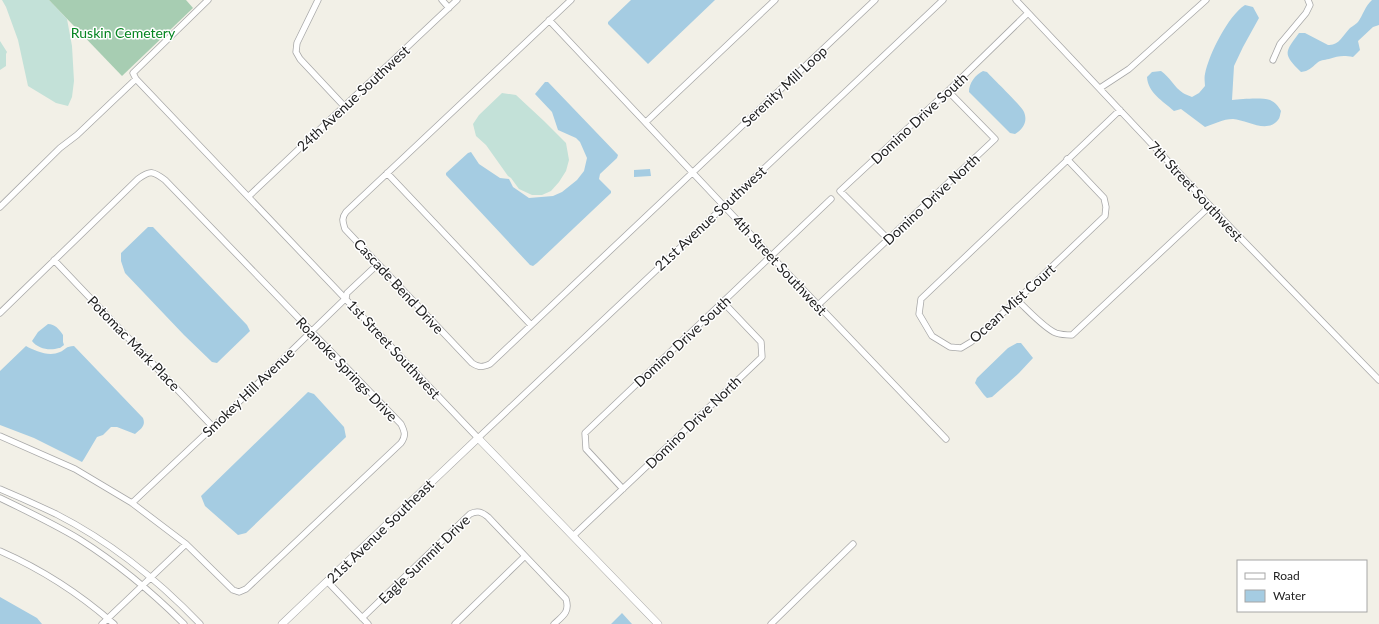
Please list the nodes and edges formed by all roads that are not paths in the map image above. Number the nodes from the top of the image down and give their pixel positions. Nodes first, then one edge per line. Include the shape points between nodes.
1 (208, 0) edge
2 (318, 0) edge
3 (442, 0) edge
4 (457, 0) edge
5 (571, 0) edge
6 (775, 0) edge
7 (875, 0) edge
8 (943, 0) edge
9 (1016, 0) edge
10 (1206, 0) edge
11 (1308, 0) edge
12 (449, 8) junction
13 (1028, 13) junction
14 (549, 20) junction
15 (1273, 60) dead end
16 (136, 79) junction
17 (1100, 88) junction
18 (948, 91) junction
19 (344, 106) junction
20 (1120, 110) junction
21 (646, 122) junction
22 (1068, 159) junction
23 (693, 172) junction
24 (387, 173) junction
25 (249, 196) junction
26 (831, 200) dead end
27 (724, 205) junction
28 (1210, 206) junction
29 (0, 207) edge
30 (888, 239) junction
31 (772, 256) junction
32 (54, 260) junction
33 (378, 264) junction
34 (346, 298) junction
35 (1017, 300) junction
36 (723, 302) junction
37 (818, 305) junction
38 (0, 313) edge
39 (531, 325) junction
40 (311, 331) junction
41 (1379, 380) edge
42 (213, 427) junction
43 (0, 436) edge
44 (478, 438) junction
45 (946, 439) dead end
46 (0, 489) edge
47 (623, 489) junction
48 (0, 498) edge
49 (132, 503) junction
50 (573, 536) junction
51 (186, 544) junction
52 (853, 544) dead end
53 (0, 551) edge
54 (525, 556) junction
55 (150, 577) junction
56 (327, 582) junction
57 (142, 585) junction
58 (108, 618) junction
59 (362, 618) junction
60 (102, 624) edge
61 (114, 624) edge
62 (184, 624) edge
63 (200, 624) edge
64 (282, 624) edge
65 (368, 624) edge
66 (455, 624) edge
67 (554, 624) edge
68 (658, 624) edge
69 (771, 624) edge

1 - 16 street, 1st Street Southwest via 132,73
2 - 19 street via 297,43 296,52
3 - 12 street
4 - 12 street, 24th Avenue Southwest
5 - 14 street, Cascade Bend Drive
6 - 21 street
7 - 23 street, Serenity Mill Loop
8 - 27 street, 21st Avenue Southwest
9 - 13 street, 7th Street Southwest
10 - 17 street via 1129,69
11 - 15 street via 1310,5 1306,13 1280,44
12 - 19 street, 24th Avenue Southwest
13 - 17 street, 7th Street Southwest
13 - 18 street, Domino Drive South
14 - 21 street, 4th Street Southwest
14 - 24 street, Cascade Bend Drive
16 - 25 street, 1st Street Southwest
16 - 29 street
17 - 20 street, 7th Street Southwest
18 - 30 street, Domino Drive North via 995,139
18 - 30 street, Domino Drive South via 840,191
19 - 25 street, 24th Avenue Southwest
20 - 22 street, Ocean Mist Court
20 - 28 street, 7th Street Southwest
21 - 23 street, 4th Street Southwest
22 - 35 street, Ocean Mist Court via 1104,198 1105,216
22 - 35 street, Ocean Mist Court via 921,299 919,314 932,336 950,347 961,348
23 - 27 street, 4th Street Southwest
23 - 39 street, Cascade Bend Drive
24 - 33 street, Cascade Bend Drive via 346,212 342,222
24 - 39 street
25 - 34 street, 1st Street Southwest
26 - 31 street, Domino Drive South
27 - 31 street, 4th Street Southwest
27 - 44 street, 21st Avenue Southwest
28 - 35 street via 1072,335 1054,333
28 - 41 street, 7th Street Southwest
30 - 37 street, Domino Drive North
31 - 36 street, Domino Drive South
31 - 37 street, 4th Street Southwest
32 - 38 street, Roanoke Springs Drive
32 - 40 street, Roanoke Springs Drive via 138,179 151,172 165,180
32 - 42 street, Potomac Mark Place
33 - 34 street, Smokey Hill Avenue via 347,292
33 - 39 street, Cascade Bend Drive via 477,367 490,364
34 - 40 street, Smokey Hill Avenue
34 - 44 street, 1st Street Southwest
36 - 47 street, Domino Drive South via 585,433 586,449
36 - 47 street, Domino Drive North via 761,342 762,357
37 - 45 street, 4th Street Southwest
40 - 42 street, Smokey Hill Avenue
40 - 51 street, Roanoke Springs Drive via 401,424 405,437 246,589 239,592 233,590
42 - 49 street, Smokey Hill Avenue
43 - 49 street, Roanoke Springs Drive via 75,468
44 - 50 street, 1st Street Southwest
44 - 56 street, 21st Avenue Southeast
46 - 55 street via 73,523
47 - 50 street, Domino Drive North
48 - 57 street via 79,540
49 - 51 street, Roanoke Springs Drive
50 - 68 street, 1st Street Southwest
51 - 55 street
52 - 69 street
53 - 58 street via 74,593
54 - 59 street, Eagle Summit Drive via 488,517 476,511
54 - 66 street
54 - 67 street, Eagle Summit Drive via 566,599 568,605 565,614
55 - 57 street
55 - 63 street
56 - 59 street
56 - 64 street, 21st Avenue Southeast
57 - 58 street
57 - 62 street
58 - 60 street
58 - 61 street
59 - 65 street

